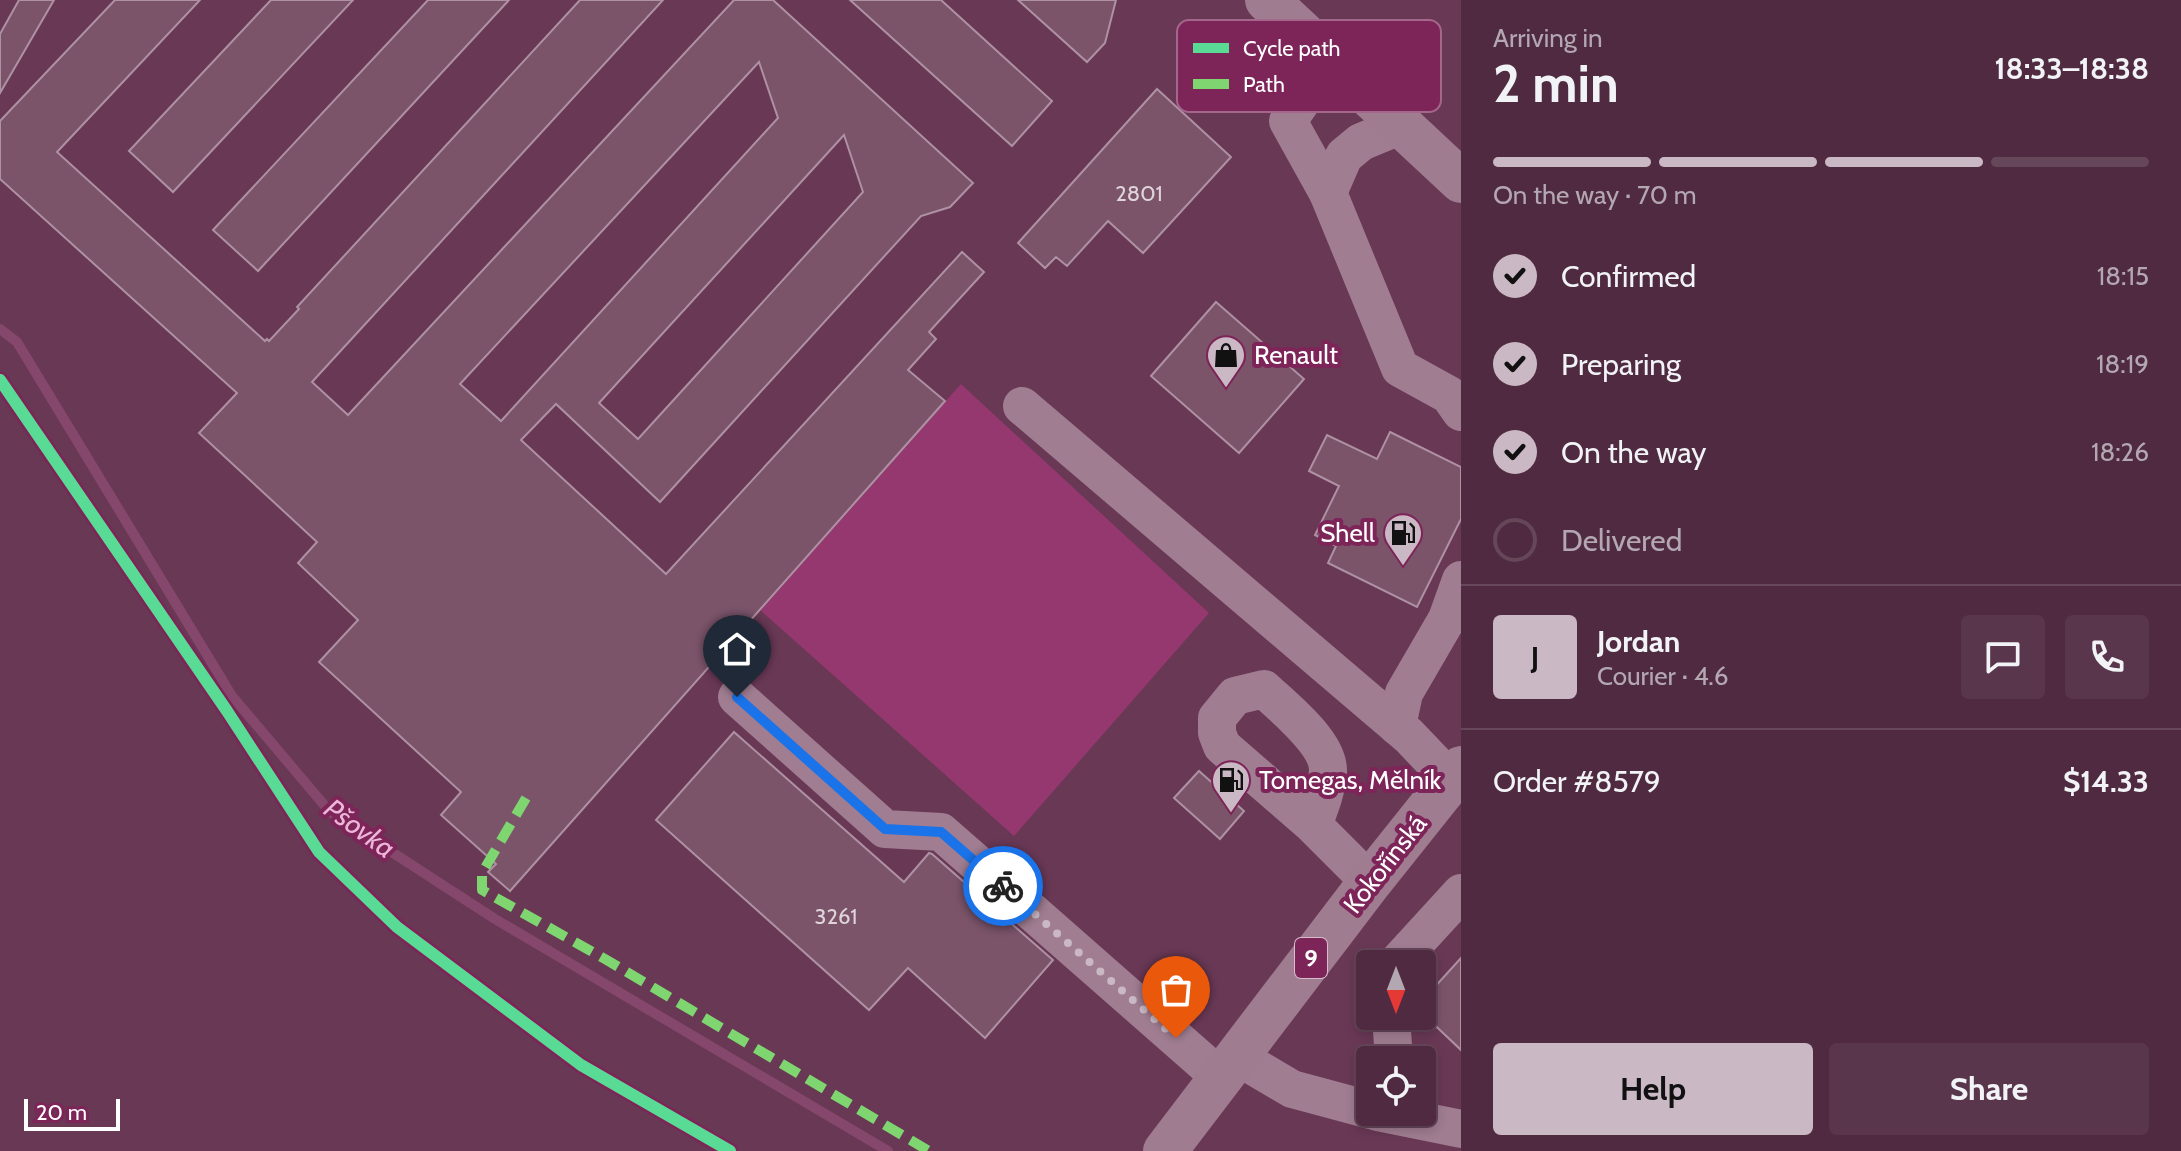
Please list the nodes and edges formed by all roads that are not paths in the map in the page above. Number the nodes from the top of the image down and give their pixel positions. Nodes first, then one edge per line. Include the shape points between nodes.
1 (1267, 0) edge
2 (1288, 20) edge
3 (1294, 112) edge
4 (1388, 112) edge
5 (1402, 125) junction
6 (1461, 181) edge
7 (1328, 193) junction
8 (1022, 406) dead end
9 (1461, 412) edge
10 (1461, 580) edge
11 (737, 697) dead end
12 (1397, 726) junction
13 (1456, 774) edge
14 (1313, 825) dead end
15 (1370, 882) junction
16 (1461, 893) edge
17 (1409, 950) edge
18 (1228, 1067) junction
19 (1356, 1105) edge
20 (1436, 1124) edge
21 (1461, 1129) edge
22 (1461, 1138) edge
23 (1165, 1151) edge
24 (1454, 1151) edge

1 - 2 main road
3 - 7 lane via 1288,121
4 - 5 main road
5 - 6 main road
5 - 7 lane via 1361,142 1344,156
7 - 9 lane via 1400,368 1449,395
8 - 12 lane
10 - 12 lane via 1447,619 1404,693
11 - 18 lane via 885,829 941,832
12 - 13 lane
13 - 15 main road, Kokořínská / 9
14 - 15 lane
15 - 18 main road, Kokořínská / 9
16 - 17 lane
18 - 19 lane
18 - 23 main road, Kokořínská / 9
20 - 21 lane
22 - 24 lane

